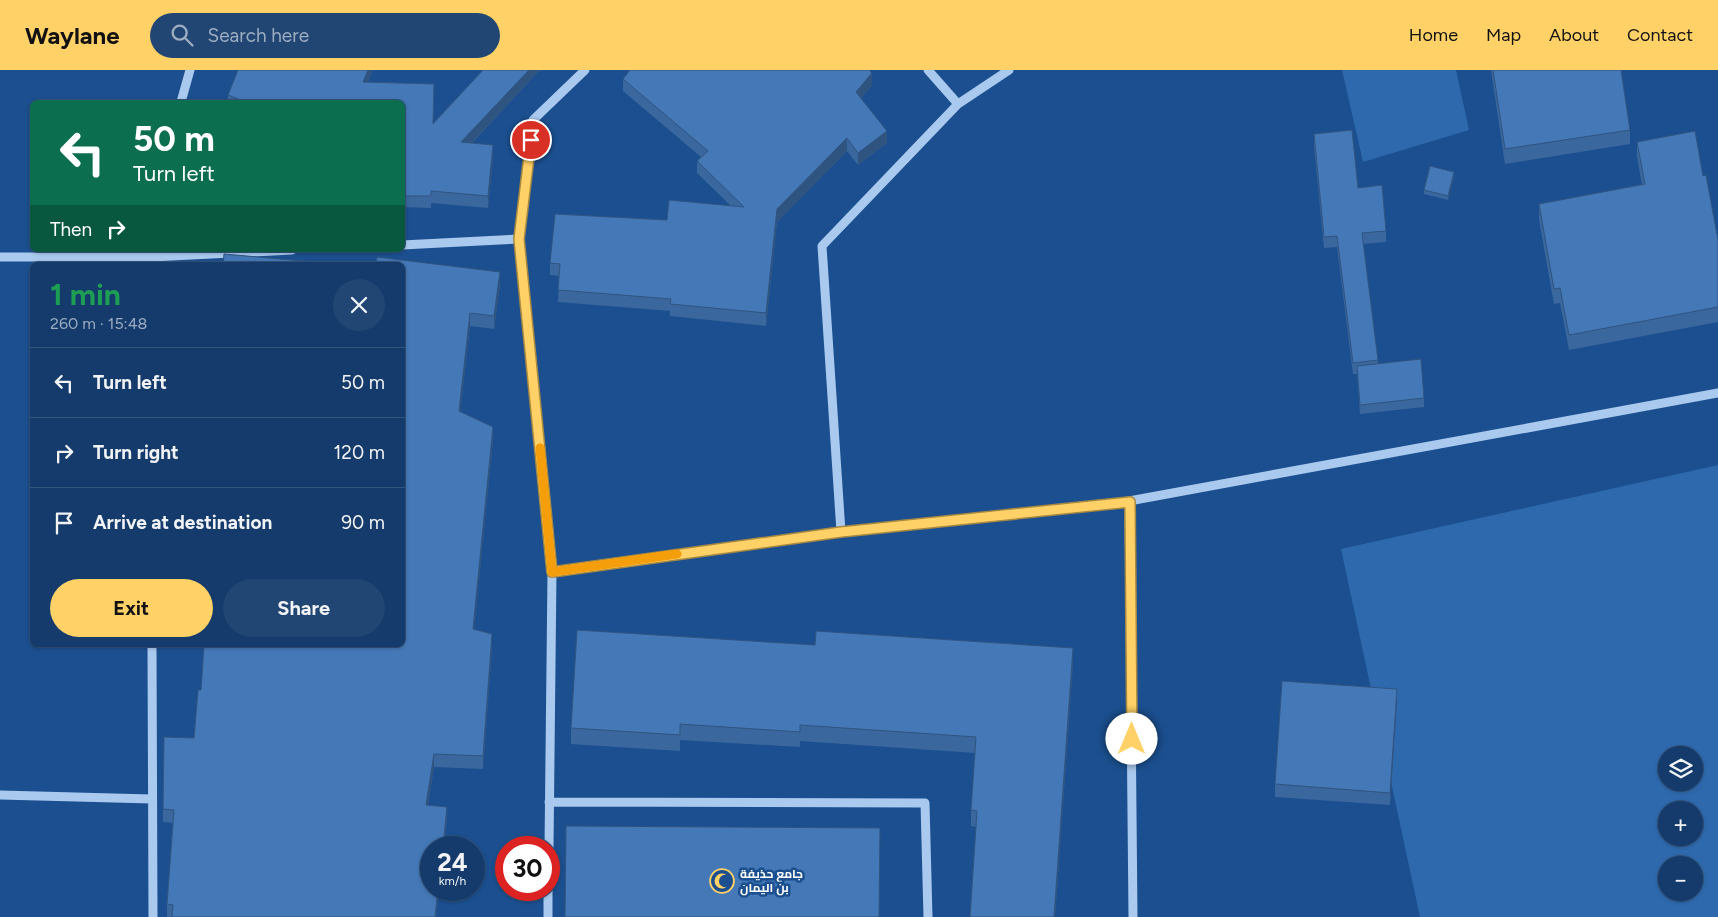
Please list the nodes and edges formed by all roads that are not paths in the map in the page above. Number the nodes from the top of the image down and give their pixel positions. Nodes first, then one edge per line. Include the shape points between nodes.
1 (190, 70) edge
2 (585, 70) edge
3 (928, 70) edge
4 (1009, 70) edge
5 (182, 100) edge
6 (958, 104) junction
7 (519, 239) junction
8 (405, 245) edge
9 (252, 252) edge
10 (0, 257) edge
11 (152, 257) edge
12 (1718, 393) edge
13 (1130, 502) junction
14 (841, 532) junction
15 (552, 572) junction
16 (152, 647) edge
17 (0, 795) edge
18 (152, 799) junction
19 (549, 802) junction
20 (548, 836) edge
21 (548, 901) edge
22 (153, 917) edge
23 (548, 917) edge
24 (928, 917) edge
25 (1133, 917) edge

1 - 5 street
2 - 7 street via 533,120
3 - 6 street
4 - 6 street
6 - 14 street via 822,246
7 - 8 street
7 - 15 street
9 - 11 street
10 - 11 street
12 - 13 street
13 - 14 street
13 - 25 street
14 - 15 street
15 - 19 street
16 - 18 street
17 - 18 street
18 - 22 street
19 - 20 street
19 - 24 street via 924,803
21 - 23 street

